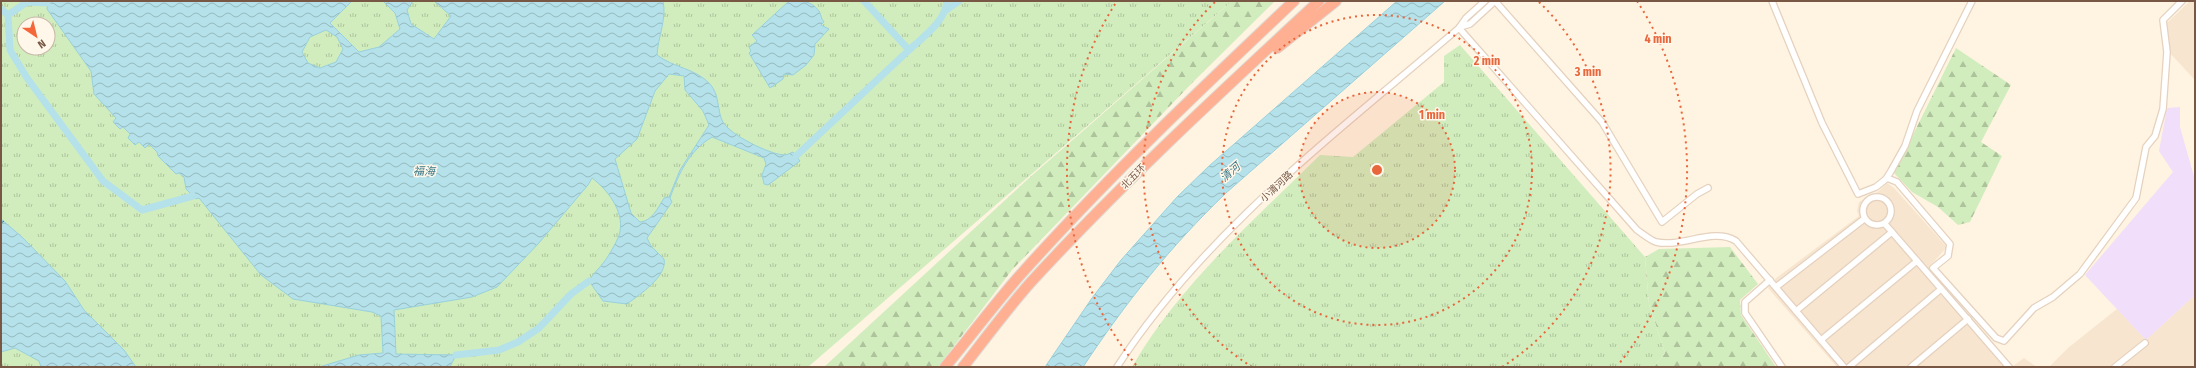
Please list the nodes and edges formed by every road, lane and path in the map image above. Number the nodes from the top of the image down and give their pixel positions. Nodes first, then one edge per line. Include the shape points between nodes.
1 (1286, 1) edge
2 (1294, 1) edge
3 (1319, 1) edge
4 (1336, 1) edge
5 (1485, 1) edge
6 (1495, 1) edge
7 (1772, 1) edge
8 (1972, 1) edge
9 (2182, 1) edge
10 (1460, 28) junction
11 (1199, 91) junction
12 (1210, 102) junction
13 (1887, 178) junction
14 (1708, 188) dead end
15 (1858, 194) junction
16 (1866, 202) junction
17 (1864, 219) junction
18 (1885, 224) junction
19 (1892, 232) junction
20 (1917, 261) junction
21 (1770, 280) junction
22 (1776, 287) junction
23 (1941, 289) junction
24 (1796, 311) junction
25 (1968, 319) junction
26 (1821, 340) junction
27 (2145, 343) dead end
28 (945, 367) edge
29 (963, 367) edge
30 (1117, 367) edge
31 (1782, 367) edge
32 (1844, 367) edge
33 (1849, 367) edge
34 (1912, 367) edge
35 (2009, 367) edge
36 (2115, 367) edge

1 - 11 highway
2 - 11 highway, 北五环
3 - 12 highway, 北五环
4 - 12 highway
5 - 10 street, 小清河路 via 1466,18
6 - 10 street, 小清河路 via 1470,24
6 - 14 street via 1602,122 1662,222
7 - 15 street via 1822,123
8 - 13 street via 1917,111 1905,146
9 - 13 street via 2163,20 2167,52 2163,109 2155,136 2146,147 2136,198 2080,274 2053,297 2034,308 2004,341 1996,338 1933,268 1948,256 1950,244 1897,182
10 - 21 street via 1637,230 1656,242 1668,243 1728,236 1736,241
10 - 30 street, 小清河路 via 1294,169 1236,223 1189,271 1159,307
11 - 28 highway, 北五环 via 1020,274
12 - 29 highway, 北五环 via 1145,164 1036,278
13 - 15 street via 1876,187
15 - 16 street
16 - 17 street via 1862,210
16 - 18 street via 1875,197 1888,202 1891,212
17 - 18 street via 1871,225
17 - 22 street
18 - 19 street
19 - 20 street
19 - 24 street
20 - 23 street
20 - 26 street
21 - 22 street
21 - 31 street via 1745,302 1745,313
22 - 24 street
23 - 25 street
23 - 33 street
24 - 26 street
25 - 34 street
25 - 35 street
26 - 32 street
27 - 36 street

